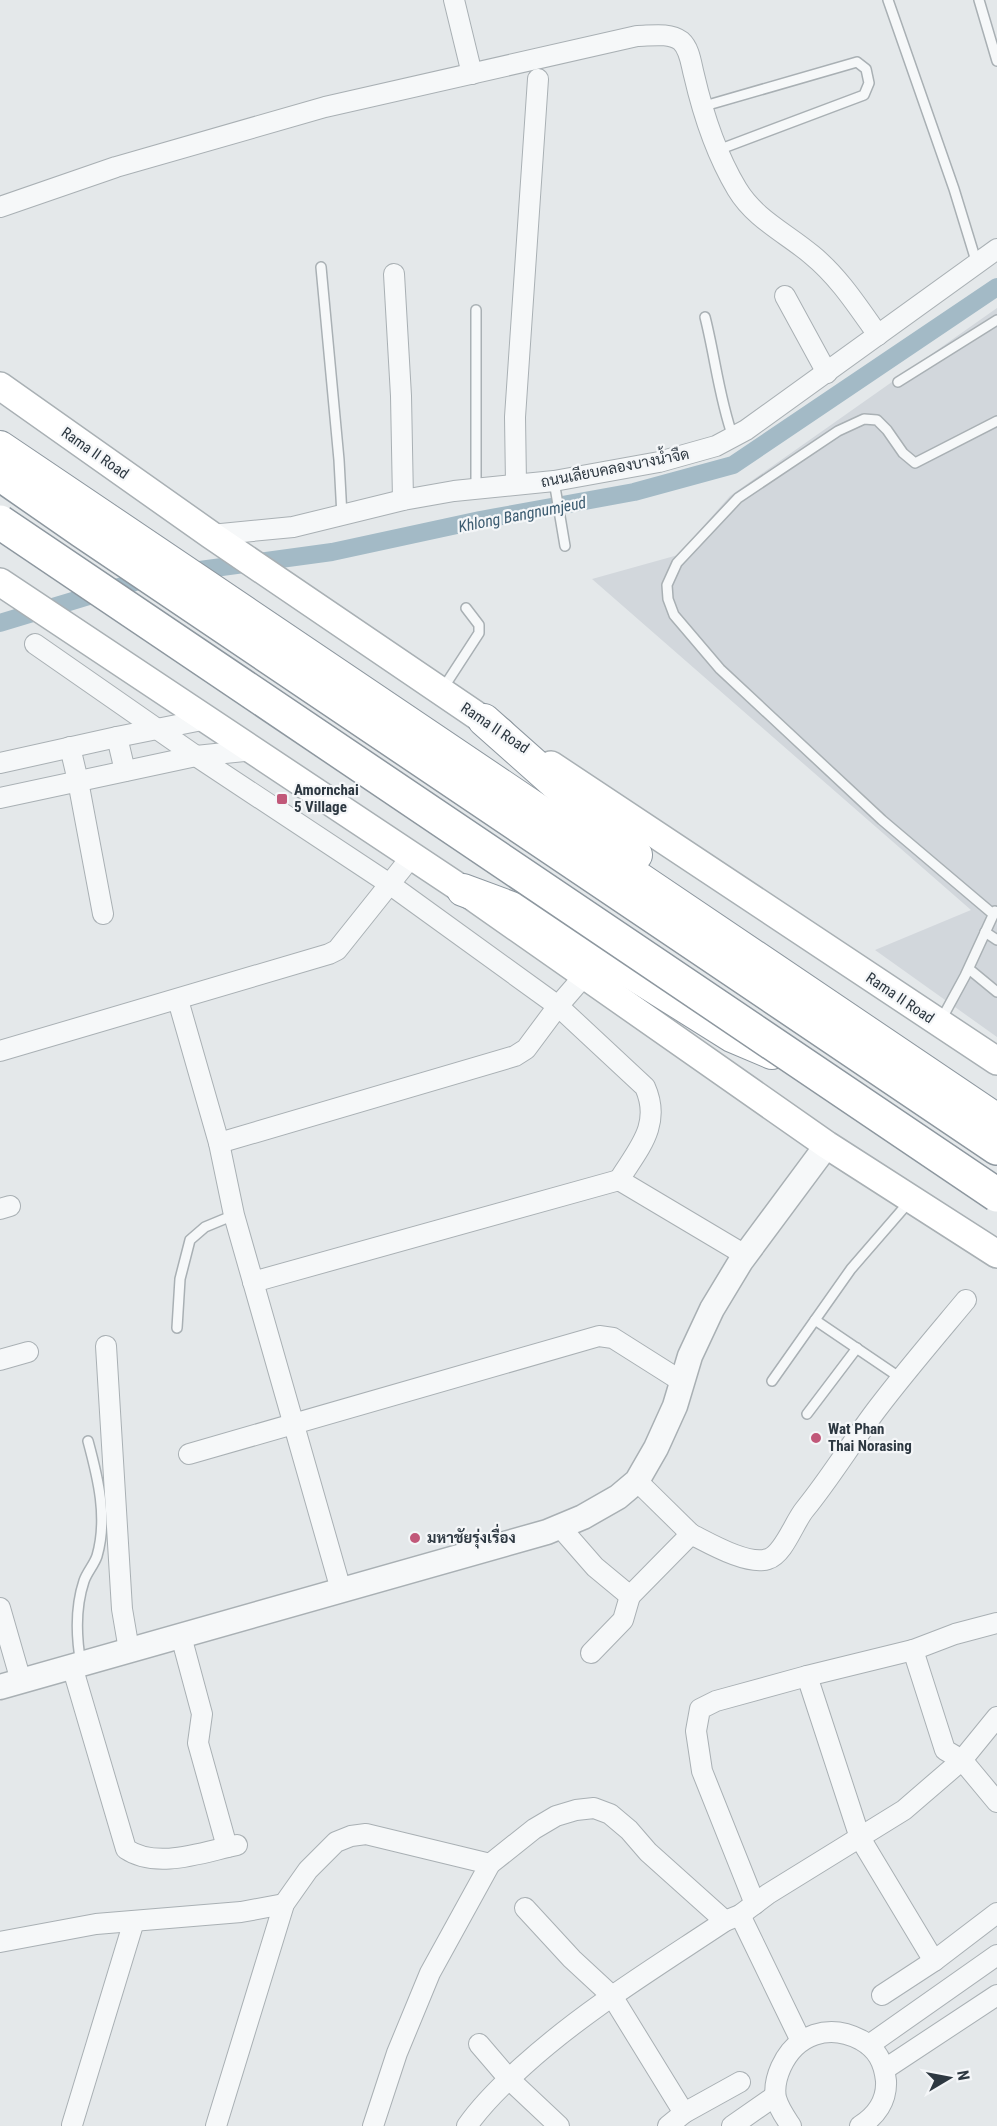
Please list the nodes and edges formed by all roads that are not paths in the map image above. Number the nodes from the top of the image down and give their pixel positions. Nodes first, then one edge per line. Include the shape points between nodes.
1 (454, 0) edge
2 (888, 0) edge
3 (979, 0) edge
4 (997, 61) edge
5 (472, 74) junction
6 (538, 79) dead end
7 (702, 107) junction
8 (718, 150) junction
9 (0, 207) edge
10 (997, 249) edge
11 (977, 264) junction
12 (321, 267) dead end
13 (394, 274) dead end
14 (785, 296) dead end
15 (476, 310) dead end
16 (705, 317) dead end
17 (997, 320) edge
18 (878, 335) junction
19 (826, 373) junction
20 (898, 382) dead end
21 (0, 386) edge
22 (997, 421) edge
23 (733, 438) junction
24 (0, 447) edge
25 (0, 474) edge
26 (516, 484) junction
27 (476, 489) junction
28 (555, 489) junction
29 (402, 500) junction
30 (0, 516) edge
31 (342, 516) junction
32 (0, 522) edge
33 (219, 541) junction
34 (565, 546) dead end
35 (5, 586) edge
36 (466, 608) dead end
37 (35, 644) dead end
38 (441, 692) junction
39 (207, 719) junction
40 (484, 720) junction
41 (158, 729) junction
42 (117, 737) junction
43 (70, 747) junction
44 (254, 750) junction
45 (196, 756) junction
46 (0, 763) edge
47 (125, 771) junction
48 (78, 781) junction
49 (0, 798) edge
50 (412, 856) junction
51 (388, 883) junction
52 (463, 890) junction
53 (995, 912) edge
54 (103, 914) dead end
55 (985, 932) junction
56 (997, 940) edge
57 (969, 969) junction
58 (584, 976) junction
59 (997, 992) edge
60 (817, 998) junction
61 (178, 1000) junction
62 (558, 1006) junction
63 (939, 1024) junction
64 (0, 1051) edge
65 (799, 1052) junction
66 (997, 1061) edge
67 (997, 1120) edge
68 (219, 1143) junction
69 (827, 1145) junction
70 (997, 1148) edge
71 (619, 1180) junction
72 (997, 1186) edge
73 (997, 1195) edge
74 (912, 1199) junction
75 (234, 1215) junction
76 (997, 1254) edge
77 (745, 1255) junction
78 (253, 1282) junction
79 (966, 1300) dead end
80 (815, 1320) junction
81 (177, 1328) dead end
82 (106, 1346) dead end
83 (857, 1348) junction
84 (28, 1352) dead end
85 (0, 1360) edge
86 (902, 1379) junction
87 (772, 1381) dead end
88 (681, 1382) junction
89 (807, 1414) dead end
90 (294, 1424) junction
91 (88, 1441) dead end
92 (189, 1454) dead end
93 (637, 1481) junction
94 (560, 1527) junction
95 (691, 1534) junction
96 (341, 1590) junction
97 (630, 1596) junction
98 (0, 1608) edge
99 (997, 1623) edge
100 (181, 1636) junction
101 (129, 1650) junction
102 (913, 1650) junction
103 (591, 1653) dead end
104 (76, 1665) junction
105 (807, 1676) junction
106 (10, 1684) edge
107 (997, 1717) edge
108 (962, 1760) junction
109 (997, 1802) edge
110 (860, 1838) junction
111 (490, 1864) junction
112 (284, 1904) junction
113 (525, 1908) dead end
114 (740, 1913) junction
115 (997, 1913) edge
116 (134, 1921) junction
117 (0, 1942) edge
118 (997, 1955) edge
119 (934, 1961) junction
120 (882, 1995) dead end
121 (997, 1995) edge
122 (612, 1996) junction
123 (801, 2041) junction
124 (479, 2044) dead end
125 (869, 2045) junction
126 (885, 2069) junction
127 (509, 2079) junction
128 (740, 2082) dead end
129 (775, 2096) junction
130 (684, 2113) junction
131 (867, 2124) edge
132 (72, 2125) edge
133 (216, 2126) edge
134 (373, 2126) edge
135 (467, 2126) edge
136 (559, 2126) edge
137 (668, 2126) edge
138 (732, 2126) edge
139 (791, 2126) edge

1 - 5 street
2 - 11 lane
3 - 4 lane
5 - 7 street via 637,36 673,36 688,51
5 - 9 street via 325,107 116,167
6 - 26 street via 515,417
7 - 8 street
7 - 8 lane via 857,62 866,69 869,83 864,95
8 - 18 street via 737,190 753,210 812,255 845,287
10 - 11 street, ถนนเลียบคลองบางน้ำจืด
11 - 18 street, ถนนเลียบคลองบางน้ำจืด
12 - 31 lane
13 - 29 street
14 - 19 street
15 - 27 lane
16 - 23 lane
17 - 20 lane
18 - 19 street, ถนนเลียบคลองบางน้ำจืด
19 - 23 street, ถนนเลียบคลองบางน้ำจืด
21 - 33 main road, Rama II Road
22 - 53 lane via 915,463 878,420 864,419 838,431 738,498 677,563 667,585 674,615 720,669 882,820
23 - 28 street, ถนนเลียบคลองบางน้ำจืด via 695,453
24 - 60 highway
25 - 70 highway
26 - 27 street, ถนนเลียบคลองบางน้ำจืด
26 - 28 street, ถนนเลียบคลองบางน้ำจืด
27 - 29 street, ถนนเลียบคลองบางน้ำจืด
28 - 34 lane
29 - 31 street, ถนนเลียบคลองบางน้ำจืด
30 - 65 highway
31 - 33 street, ถนนเลียบคลองบางน้ำจืด
32 - 73 highway, bridge
33 - 38 main road, Rama II Road
35 - 39 main road
36 - 38 lane via 479,625 479,633
37 - 41 street
38 - 40 main road, Rama II Road
39 - 41 street
39 - 44 main road
40 - 60 highway via 618,839
40 - 63 main road, Rama II Road
41 - 42 street
41 - 45 street
42 - 43 street
42 - 47 street
43 - 46 street
43 - 48 street
44 - 45 street
44 - 50 main road
45 - 47 street
45 - 51 street
47 - 48 street
48 - 49 street
48 - 54 street
50 - 51 street
50 - 52 main road
51 - 61 street via 337,950
51 - 62 street
52 - 58 main road
52 - 65 highway via 563,930 732,1036 772,1053
53 - 55 lane
55 - 56 lane
55 - 57 lane
57 - 59 lane
57 - 63 lane
58 - 62 street
58 - 69 main road
60 - 67 highway
61 - 64 street
61 - 68 street
62 - 68 street via 526,1049 515,1056
62 - 71 street via 645,1087 651,1101 647,1136
63 - 66 main road, Rama II Road
65 - 72 highway
68 - 75 street
69 - 74 main road
69 - 77 street
71 - 77 street
71 - 78 street
74 - 76 main road
74 - 80 lane via 851,1269
75 - 78 street
75 - 81 lane via 206,1227 189,1240 180,1279
77 - 88 street via 712,1308
78 - 90 street
79 - 86 street
80 - 83 lane
80 - 87 lane
82 - 101 street via 122,1609
83 - 86 lane
83 - 89 lane
84 - 85 street
86 - 95 street via 771,1558 735,1555
88 - 90 street via 613,1338 599,1336
88 - 93 street via 656,1448
90 - 92 street
90 - 96 street
91 - 104 lane via 99,1483 102,1524 97,1557 84,1581
93 - 94 street via 618,1497
93 - 95 street
94 - 96 street
94 - 97 street via 595,1567
95 - 97 street
96 - 100 street
97 - 103 street via 622,1620
98 - 106 street
99 - 102 street
100 - 101 street
100 - 104 street via 202,1714 198,1743 232,1846 174,1858 144,1858 126,1849
101 - 104 street
102 - 105 street
102 - 108 street via 945,1750
104 - 106 street
105 - 110 street
105 - 114 street via 700,1709 696,1731 702,1771
107 - 108 street
108 - 109 street
108 - 110 street via 904,1810
110 - 114 street
110 - 119 street
111 - 112 street via 366,1834 351,1836 336,1842 308,1870
111 - 114 street via 556,1816 594,1808 610,1814 648,1852
111 - 134 street via 430,1973
112 - 116 street via 241,1912
112 - 133 street
113 - 122 street
114 - 122 street
114 - 123 street
115 - 119 street
116 - 117 street
116 - 132 street
118 - 125 street
119 - 120 street
121 - 126 street
122 - 127 street via 555,2037
122 - 130 street
123 - 125 street via 832,2032 849,2034
123 - 129 street via 786,2056 777,2075
124 - 127 street
125 - 126 street
126 - 131 street via 884,2098
127 - 135 street
127 - 136 street
128 - 130 street
129 - 138 street
129 - 139 street
130 - 137 street

